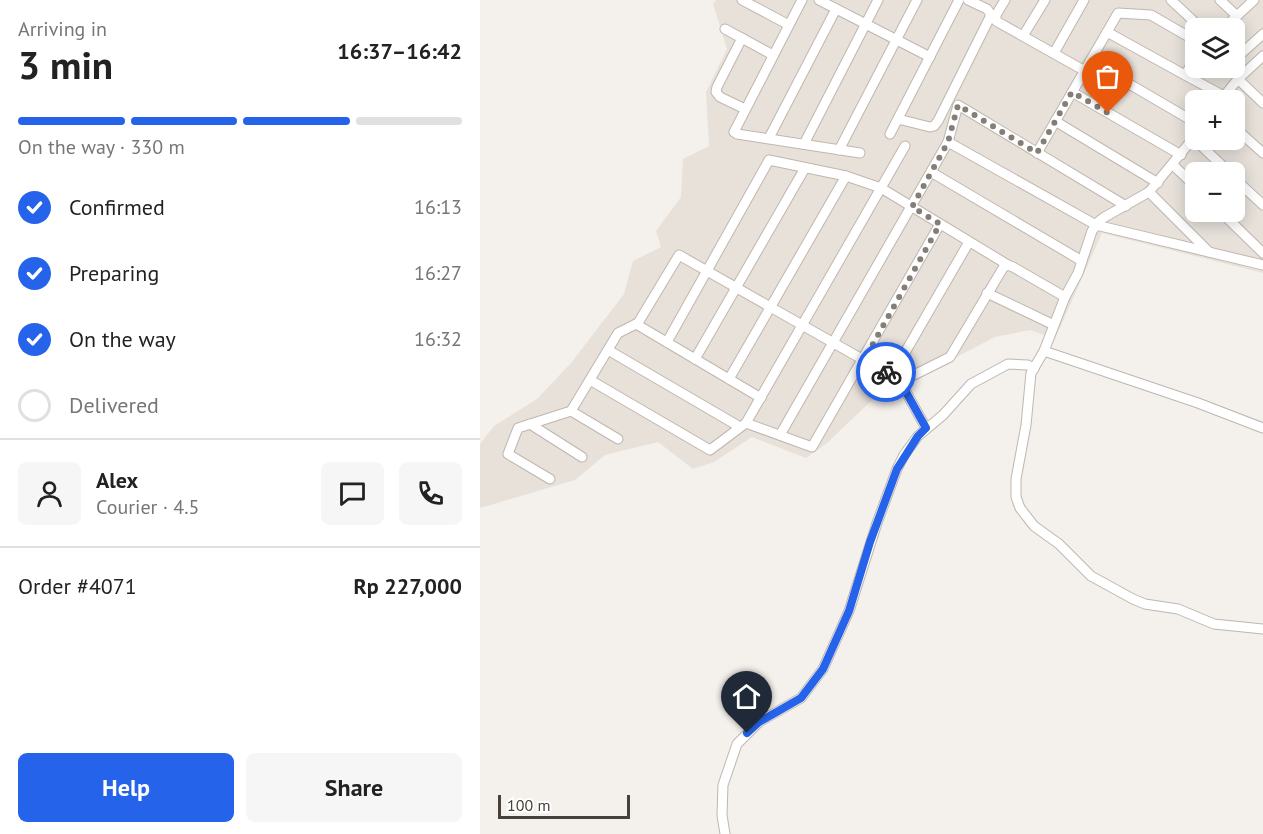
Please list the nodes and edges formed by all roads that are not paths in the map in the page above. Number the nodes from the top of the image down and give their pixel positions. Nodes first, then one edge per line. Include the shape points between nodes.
1 (742, 0) edge
2 (802, 0) edge
3 (819, 0) edge
4 (878, 0) edge
5 (917, 0) edge
6 (959, 0) edge
7 (968, 0) edge
8 (1005, 0) edge
9 (1045, 0) edge
10 (1084, 0) edge
11 (1171, 0) edge
12 (1221, 0) edge
13 (1254, 0) edge
14 (836, 9) junction
15 (1237, 16) joint
16 (1190, 18) edge
17 (866, 24) junction
18 (789, 25) junction
19 (725, 29) dead end
20 (1107, 32) junction
21 (1263, 34) edge
22 (1185, 35) edge
23 (1023, 36) junction
24 (742, 38) junction
25 (896, 40) junction
26 (1245, 50) edge
27 (1054, 54) junction
28 (773, 55) junction
29 (1263, 56) edge
30 (930, 57) junction
31 (1090, 61) junction
32 (1084, 71) junction
33 (1245, 72) edge
34 (1185, 75) edge
35 (1190, 78) edge
36 (1238, 78) joint
37 (1209, 90) edge
38 (1228, 90) edge
39 (1072, 92) junction
40 (1263, 103) edge
41 (746, 109) junction
42 (1185, 117) edge
43 (898, 119) junction
44 (1055, 121) junction
45 (890, 134) dead end
46 (1245, 137) edge
47 (769, 138) junction
48 (948, 142) junction
49 (804, 144) junction
50 (905, 146) dead end
51 (1185, 149) edge
52 (839, 150) junction
53 (1207, 150) edge
54 (860, 153) dead end
55 (1037, 153) junction
56 (1263, 153) edge
57 (1181, 155) junction
58 (1219, 162) edge
59 (1173, 165) junction
60 (805, 168) junction
61 (931, 172) junction
62 (846, 176) junction
63 (1185, 176) edge
64 (1158, 183) junction
65 (881, 188) junction
66 (1245, 188) edge
67 (1149, 192) junction
68 (1263, 205) edge
69 (1126, 206) junction
70 (912, 207) junction
71 (1231, 222) edge
72 (940, 224) junction
73 (1096, 225) junction
74 (969, 242) junction
75 (1210, 252) junction
76 (1263, 253) edge
77 (1082, 261) junction
78 (1008, 265) junction
79 (1263, 265) edge
80 (708, 271) junction
81 (737, 288) junction
82 (987, 293) junction
83 (1065, 297) junction
84 (770, 306) junction
85 (636, 324) junction
86 (803, 325) junction
87 (1054, 325) junction
88 (667, 342) junction
89 (832, 342) junction
90 (608, 350) junction
91 (1044, 351) junction
92 (695, 359) junction
93 (864, 360) junction
94 (1034, 369) junction
95 (892, 375) junction
96 (729, 379) junction
97 (590, 380) junction
98 (904, 382) junction
99 (761, 398) junction
100 (571, 411) junction
101 (530, 424) junction
102 (743, 425) junction
103 (926, 428) junction
104 (1263, 428) edge
105 (780, 435) junction
106 (618, 439) dead end
107 (582, 456) dead end
108 (550, 479) dead end
109 (1263, 629) edge
110 (725, 834) edge

1 - 18 street
2 - 18 street
3 - 14 street
4 - 17 street
5 - 25 street
6 - 30 street
7 - 43 street via 987,9 990,17 938,121 930,128
8 - 23 street via 996,21
9 - 23 street
10 - 27 street
11 - 16 street
12 - 15 street
13 - 15 street
14 - 17 street
14 - 47 street
17 - 25 street
17 - 49 street
18 - 28 street
19 - 24 street
20 - 22 street via 1118,13 1151,15
20 - 31 street
20 - 34 street
21 - 26 street
23 - 27 street
24 - 28 street
24 - 41 street via 716,92
25 - 30 street
25 - 52 street
27 - 32 street
28 - 41 street
29 - 33 street
30 - 43 street
31 - 32 street
31 - 42 street
32 - 39 street
35 - 37 street
36 - 38 street
36 - 40 street
39 - 44 street
39 - 57 street
41 - 47 street via 734,132
43 - 45 street
44 - 55 street
44 - 64 street
46 - 56 street
47 - 49 street
48 - 55 street via 958,105
48 - 61 street
48 - 73 street
49 - 52 street
50 - 65 street
51 - 57 street
52 - 54 street
53 - 58 street
55 - 69 street
57 - 59 street
59 - 63 street
59 - 64 street
60 - 62 street
60 - 80 street via 769,160
60 - 81 street
61 - 70 street
61 - 77 street
62 - 65 street
62 - 84 street
64 - 67 street
65 - 70 street
65 - 86 street
66 - 68 street
67 - 69 street
67 - 75 street
69 - 73 street
70 - 72 street
70 - 89 street
71 - 76 street
72 - 74 street
72 - 93 street
73 - 75 street
73 - 77 street
74 - 78 street
74 - 95 street
75 - 79 street
77 - 83 street
78 - 82 street
78 - 83 street
80 - 81 street
80 - 85 street via 679,255
80 - 88 street
81 - 84 street
81 - 92 street
82 - 87 street
82 - 98 street via 950,357
83 - 87 street
84 - 86 street
84 - 96 street
85 - 88 street
85 - 90 street via 618,333
86 - 89 street
86 - 99 street
87 - 91 street
88 - 92 street
89 - 93 street
89 - 105 street
90 - 97 street
90 - 102 street
91 - 94 street
91 - 104 street
92 - 96 street
93 - 95 street
93 - 105 street via 812,447
94 - 103 street via 1015,363 1000,366 971,384
94 - 109 street via 1016,479 1020,507 1034,526 1091,576 1144,604 1178,609 1214,624
95 - 98 street
96 - 99 street
97 - 100 street
97 - 102 street via 710,450
98 - 103 street
99 - 102 street
100 - 101 street
100 - 106 street
101 - 107 street
101 - 108 street via 518,428 508,454
102 - 105 street
103 - 110 street via 897,469 849,611 823,669 801,698 759,722 737,744 723,785

